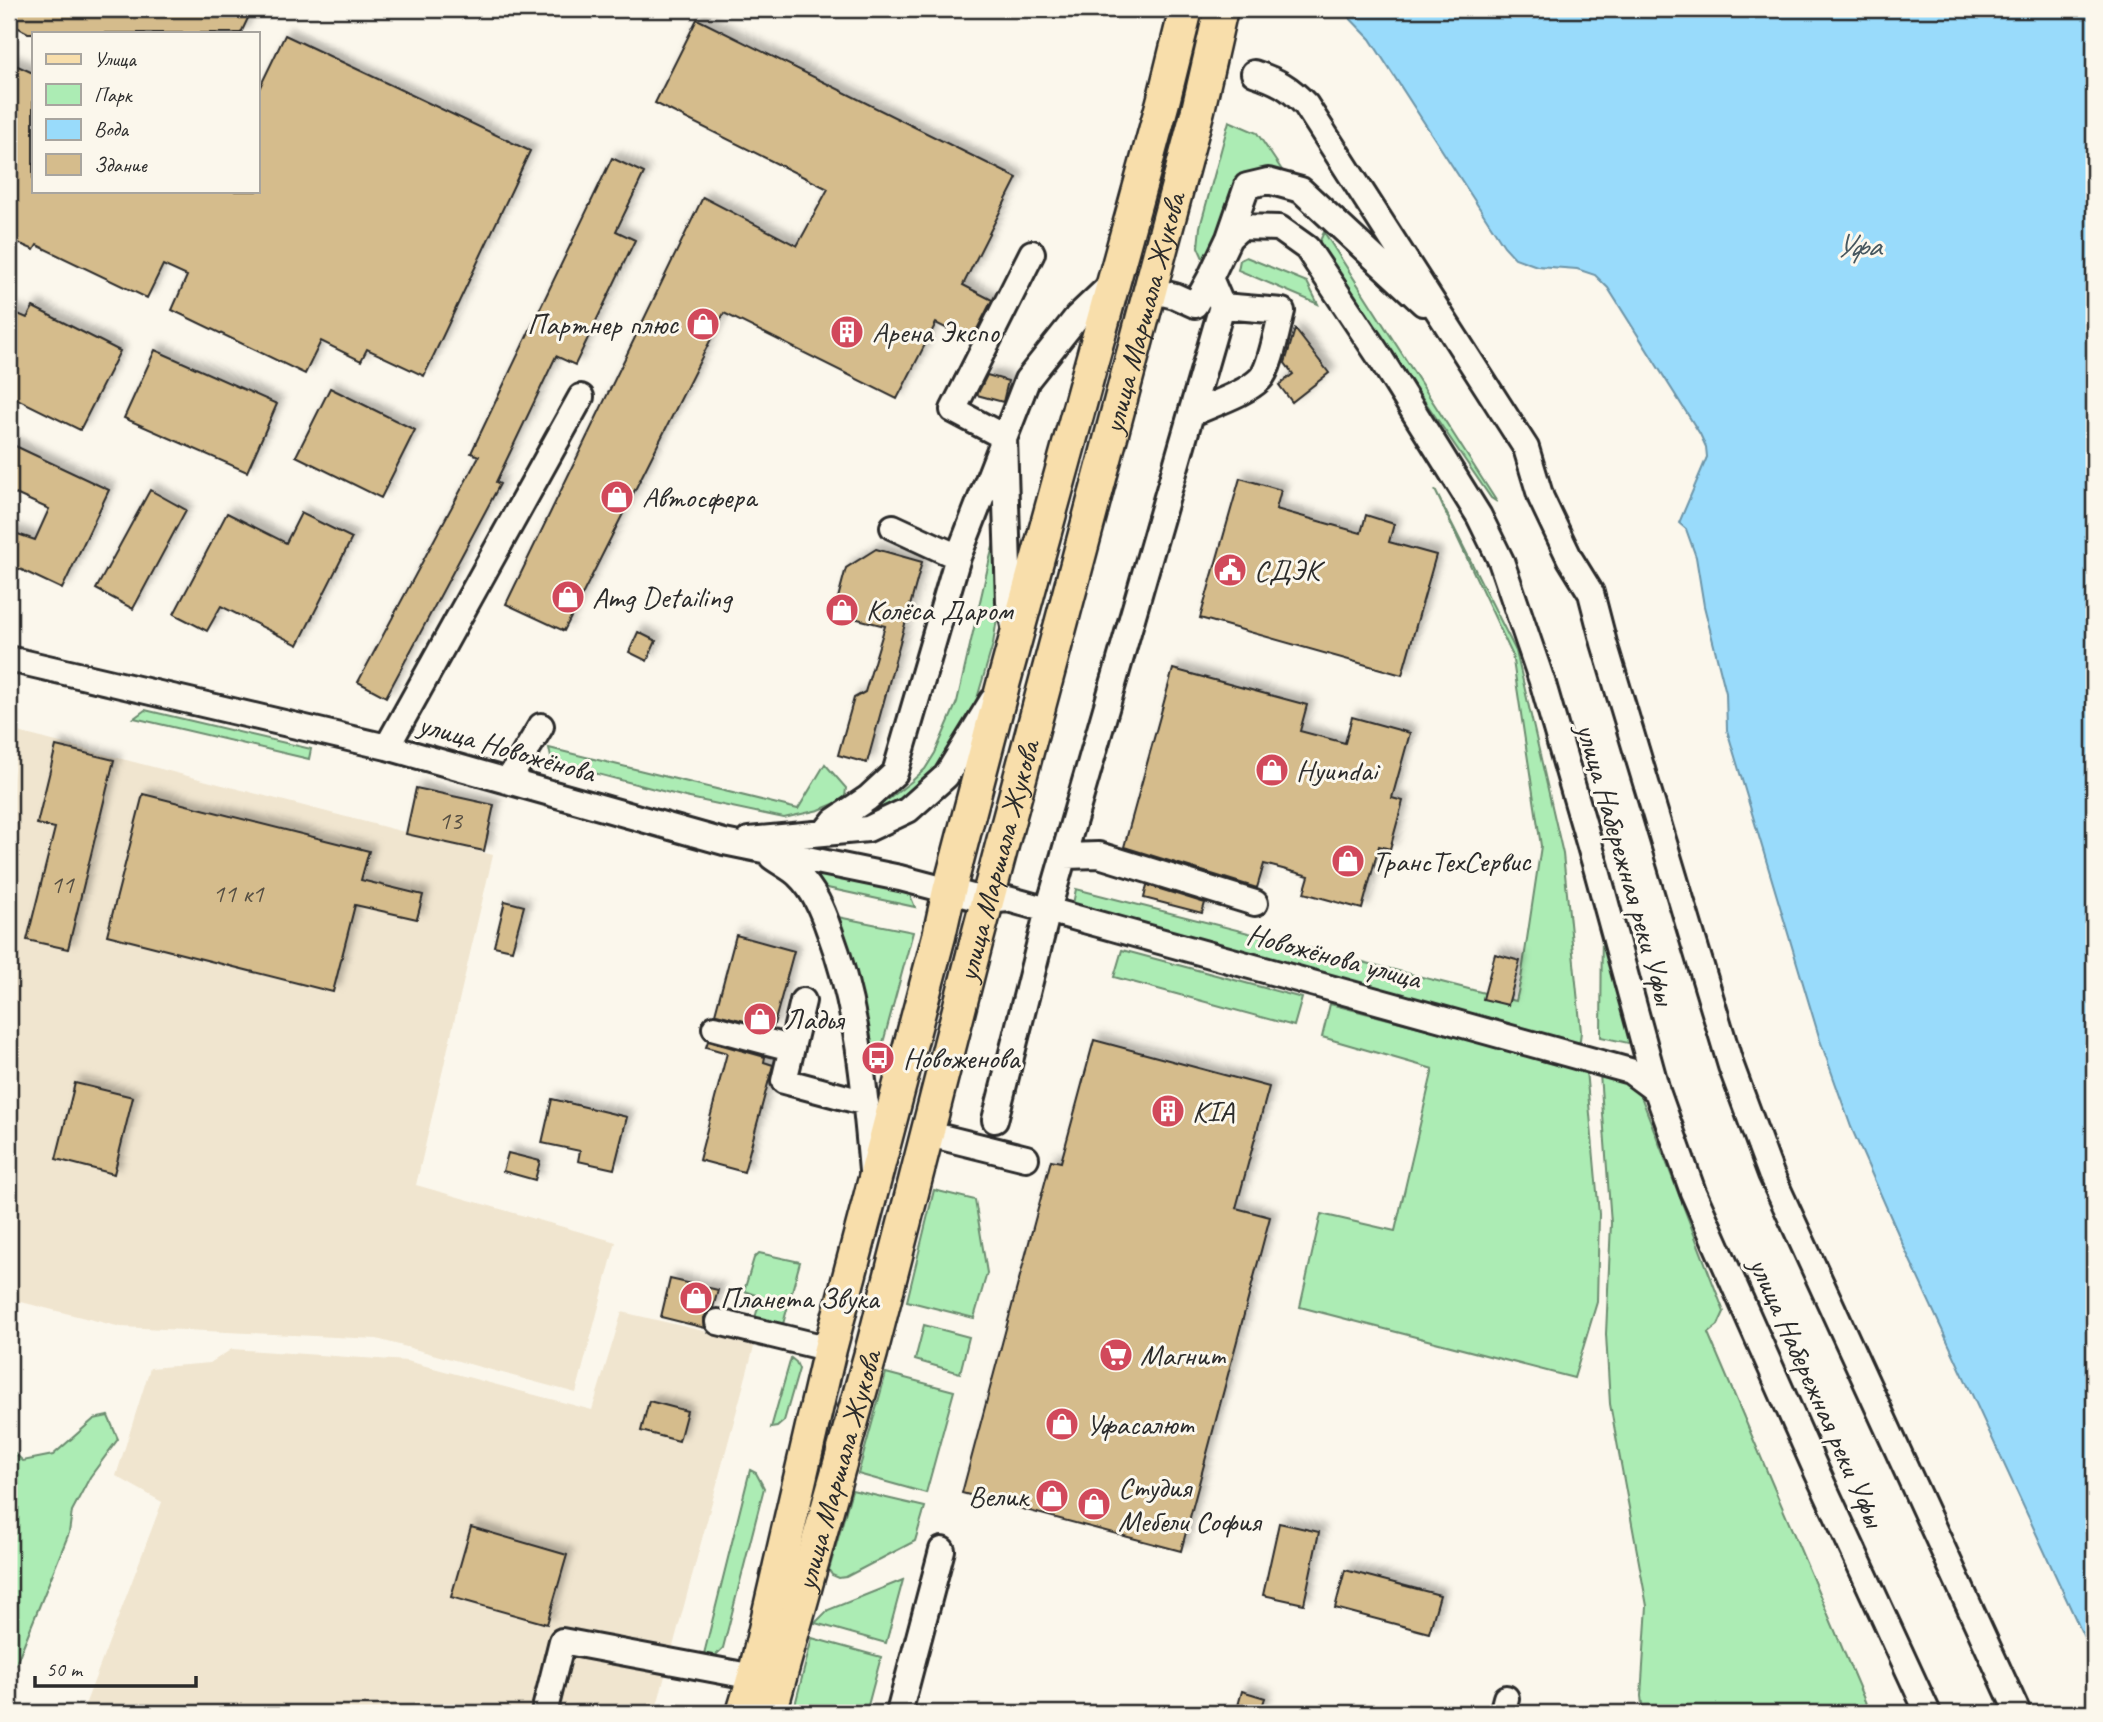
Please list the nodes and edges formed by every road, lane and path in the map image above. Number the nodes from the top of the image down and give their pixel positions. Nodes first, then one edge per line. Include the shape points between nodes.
1 (1186, 9) edge
2 (1222, 9) edge
3 (1254, 73) dead end
4 (1229, 238) junction
5 (1032, 253) dead end
6 (1210, 278) junction
7 (1114, 282) junction
8 (1150, 290) junction
9 (1222, 306) junction
10 (1452, 330) junction
11 (581, 397) dead end
12 (1191, 414) junction
13 (1004, 437) junction
14 (893, 527) dead end
15 (958, 557) junction
16 (1016, 637) junction
17 (10, 666) edge
18 (1004, 681) junction
19 (541, 726) dead end
20 (387, 747) junction
21 (509, 781) junction
22 (825, 832) junction
23 (724, 842) junction
24 (1065, 856) junction
25 (949, 891) junction
26 (988, 901) junction
27 (1255, 903) dead end
28 (1048, 910) junction
29 (803, 1001) dead end
30 (715, 1028) dead end
31 (791, 1048) junction
32 (1657, 1091) junction
33 (866, 1103) junction
34 (995, 1119) dead end
35 (929, 1134) junction
36 (1026, 1158) dead end
37 (873, 1184) junction
38 (718, 1322) dead end
39 (830, 1349) junction
40 (942, 1550) dead end
41 (754, 1677) junction
42 (544, 1713) edge
43 (743, 1713) edge
44 (771, 1713) edge
45 (899, 1713) edge
46 (1928, 1713) edge
47 (2018, 1713) edge

1 - 7 main road, улица Маршала Жукова
2 - 8 main road, улица Маршала Жукова
3 - 10 street via 1291,89 1307,105
4 - 6 street
4 - 10 street via 1247,186 1268,181 1301,190
4 - 32 street, улица Набережная реки Уфы via 1241,227 1279,228 1307,248 1479,516 1501,561 1542,684
5 - 13 street via 953,410
6 - 8 street via 1195,305
6 - 9 street
7 - 13 street via 1077,317 1027,380
7 - 16 main road, улица Маршала Жукова
8 - 26 main road, улица Маршала Жукова
9 - 12 street
9 - 12 street via 1282,311 1262,378
10 - 47 street via 1526,448 1541,498 1591,593 1737,1085 1771,1174
11 - 20 street
12 - 24 street
13 - 15 street
13 - 16 street via 1009,602
14 - 15 street
15 - 22 street via 895,773
16 - 18 main road, улица Маршала Жукова
17 - 20 street, улица Новожёнова
18 - 22 street via 946,776 908,810 868,830
18 - 25 main road, улица Маршала Жукова
19 - 21 street
20 - 21 street, улица Новожёнова
21 - 23 street, улица Новожёнова
22 - 23 street
23 - 25 street, улица Новожёнова
23 - 33 street via 771,857 798,874 819,904 842,970
24 - 27 street via 1099,855
24 - 28 street
25 - 26 street, улица Новожёнова
25 - 37 main road, улица Маршала Жукова
26 - 28 street, Новожёнова улица via 1008,899
26 - 35 main road, улица Маршала Жукова
28 - 32 street, Новожёнова улица via 1630,1071
28 - 34 street
29 - 31 street
30 - 31 street
31 - 33 street via 784,1081
32 - 46 street, улица Набережная реки Уфы via 1693,1192
33 - 37 street
35 - 36 street
35 - 44 main road, улица Маршала Жукова
37 - 39 main road, улица Маршала Жукова
38 - 39 street
39 - 41 main road, улица Маршала Жукова
40 - 45 street
41 - 42 street via 562,1642
41 - 43 main road, улица Маршала Жукова

